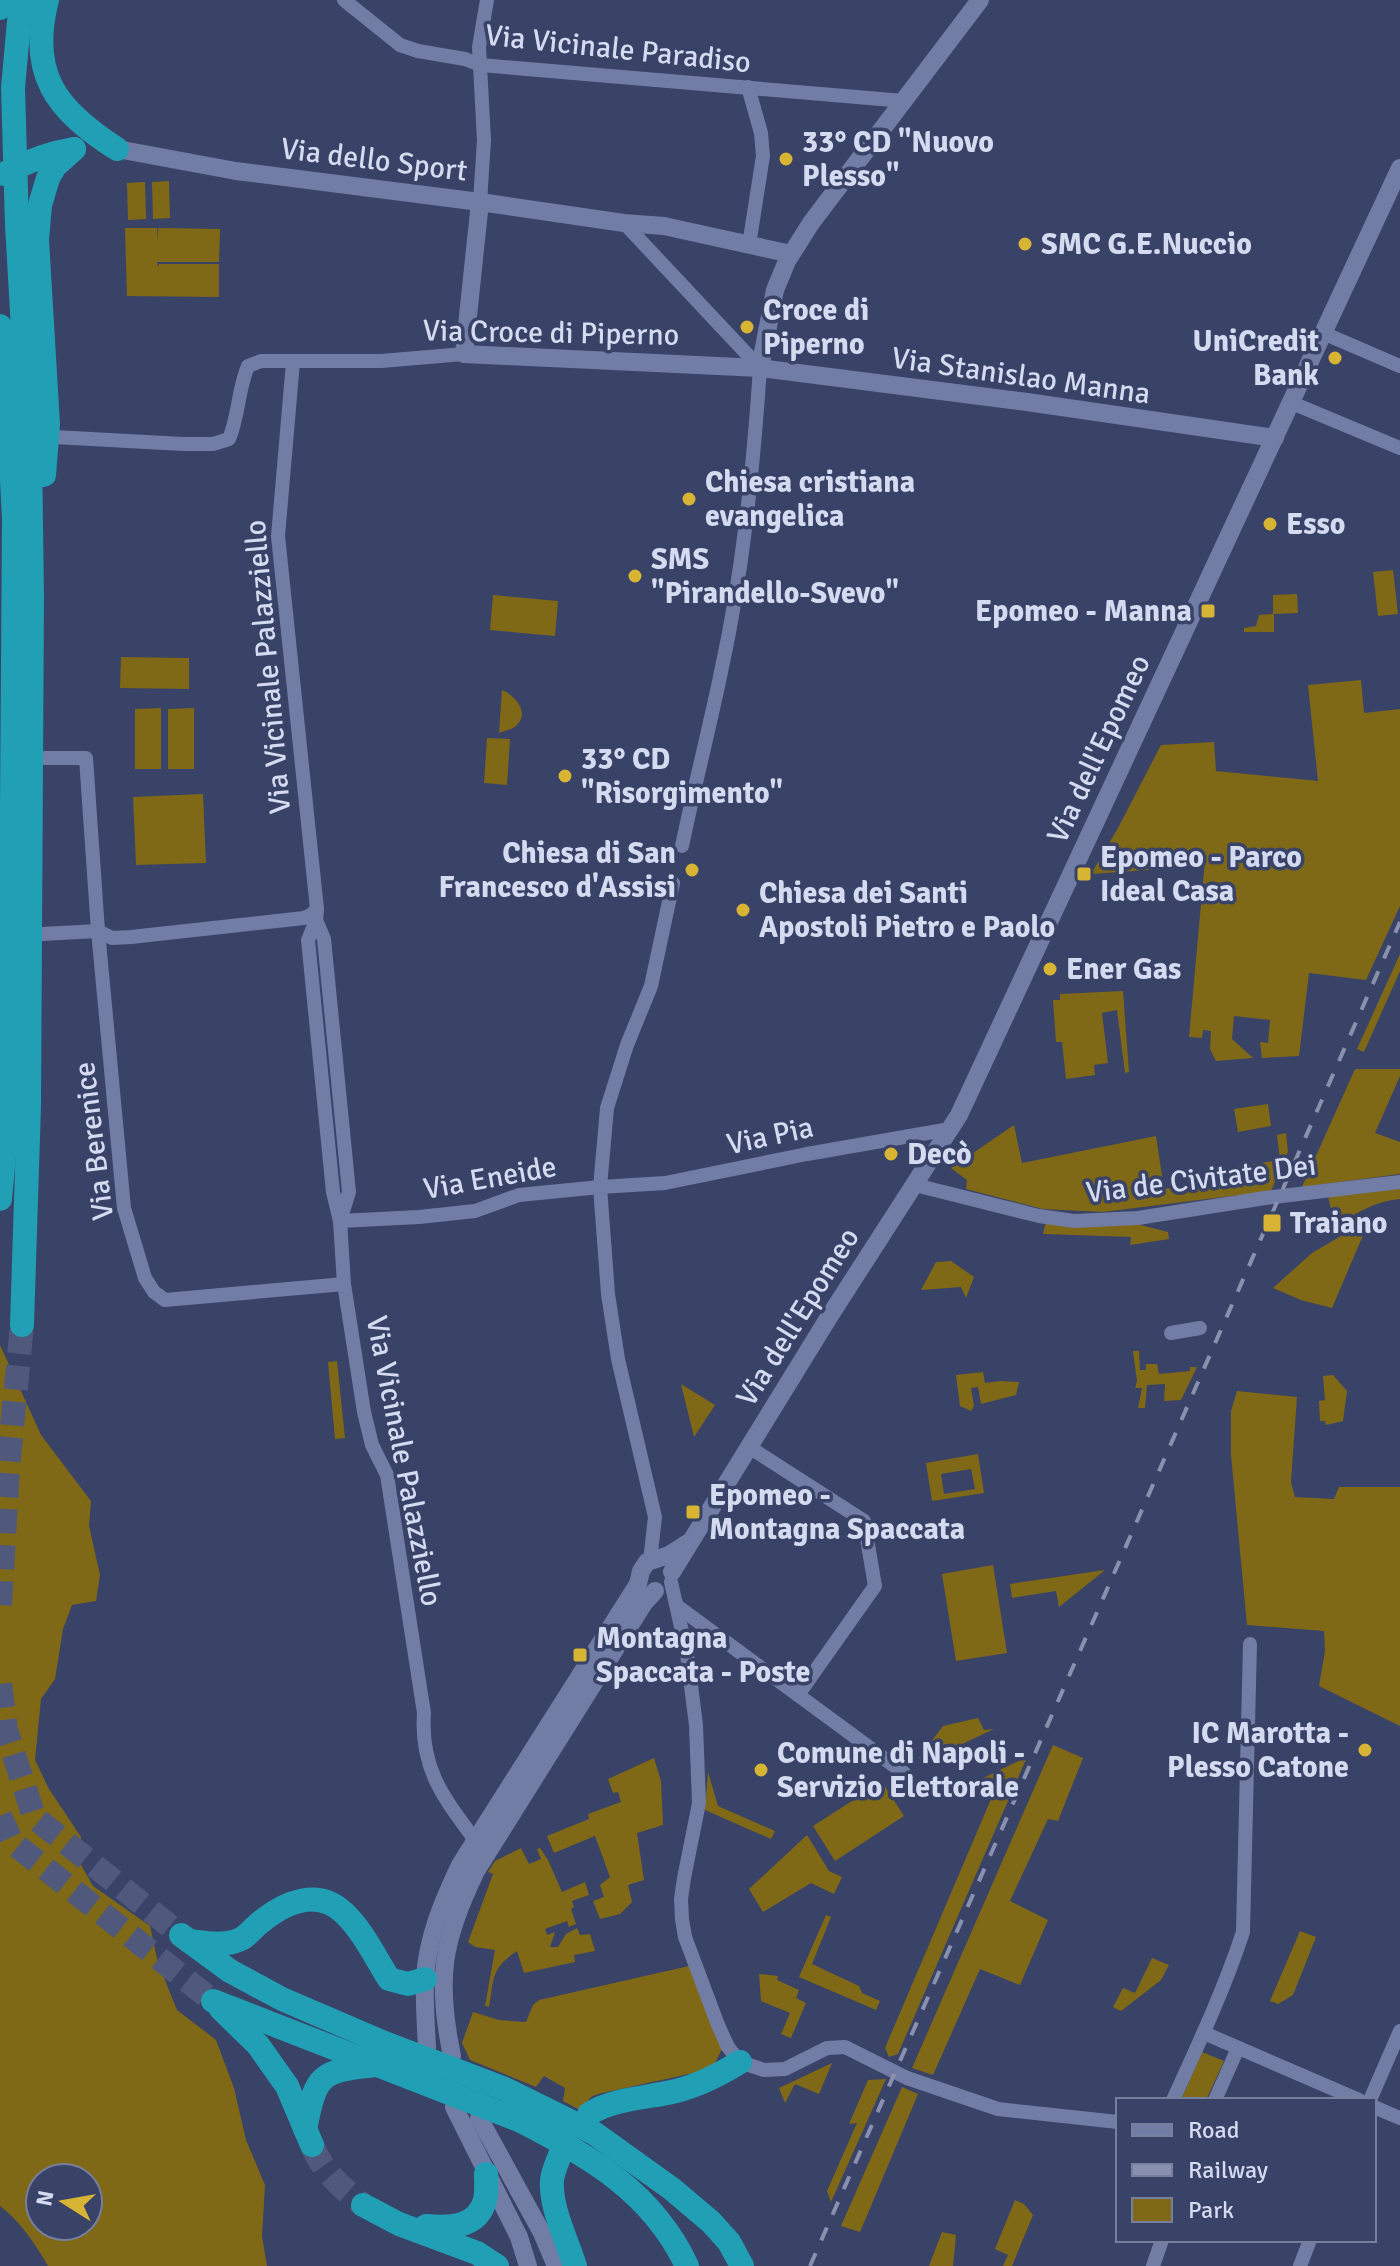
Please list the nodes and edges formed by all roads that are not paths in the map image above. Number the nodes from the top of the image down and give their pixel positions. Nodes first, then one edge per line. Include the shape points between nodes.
1 (1, 0) edge
2 (24, 0) edge
3 (47, 0) edge
4 (344, 0) edge
5 (487, 0) edge
6 (980, 0) edge
7 (0, 8) edge
8 (480, 65) junction
9 (748, 87) junction
10 (904, 101) junction
11 (74, 149) junction
12 (117, 149) junction
13 (1400, 168) edge
14 (0, 177) edge
15 (480, 202) junction
16 (624, 223) junction
17 (749, 245) junction
18 (791, 254) junction
19 (0, 326) edge
20 (1323, 333) junction
21 (464, 354) junction
22 (293, 362) junction
23 (1400, 366) edge
24 (760, 368) junction
25 (1292, 403) junction
26 (54, 437) dead end
27 (1275, 438) junction
28 (1400, 448) edge
29 (0, 471) edge
30 (13, 580) junction
31 (32, 597) junction
32 (45, 758) dead end
33 (682, 846) dead end
34 (673, 883) dead end
35 (317, 914) junction
36 (98, 931) junction
37 (42, 934) dead end
38 (950, 1129) junction
39 (1400, 1182) edge
40 (915, 1185) junction
41 (600, 1187) junction
42 (0, 1199) edge
43 (340, 1221) junction
44 (344, 1284) junction
45 (22, 1325) tunnel mouth
46 (1200, 1328) dead end
47 (1171, 1333) dead end
48 (749, 1447) junction
49 (662, 1581) junction
50 (1250, 1644) dead end
51 (798, 1695) junction
52 (904, 1773) dead end
53 (475, 1840) junction
54 (425, 1979) junction
55 (1400, 2031) edge
56 (1204, 2033) junction
57 (427, 2048) dead end
58 (1238, 2048) junction
59 (379, 2053) junction
60 (452, 2056) dead end
61 (740, 2062) junction
62 (1174, 2098) edge
63 (1216, 2098) edge
64 (1354, 2098) edge
65 (1371, 2098) edge
66 (454, 2107) dead end
67 (1376, 2108) edge
68 (589, 2114) dead end
69 (479, 2118) dead end
70 (1400, 2118) edge
71 (1116, 2122) edge
72 (560, 2155) dead end
73 (486, 2174) junction
74 (363, 2205) tunnel mouth
75 (399, 2224) junction
76 (1161, 2242) edge
77 (1309, 2242) edge
78 (683, 2257) edge
79 (497, 2266) edge
80 (528, 2266) edge
81 (556, 2266) edge
82 (575, 2266) edge
83 (742, 2266) edge
84 (1153, 2266) edge
85 (1300, 2266) edge

1 - 7 highway
2 - 31 highway via 13,88
3 - 12 highway via 40,49 57,98 93,134
4 - 8 street, Via Vicinale Paradiso via 400,45
5 - 8 street
6 - 10 street
8 - 9 street, Via Vicinale Paradiso
8 - 15 street
9 - 10 street, Via Vicinale Paradiso
9 - 17 street via 763,156
10 - 18 street
11 - 12 highway
11 - 14 highway via 24,162
11 - 31 highway via 55,166 40,205 37,240 48,424
12 - 15 street, Via dello Sport via 236,171
13 - 20 street, Via dell'Epomeo
15 - 16 street, Via dello Sport
15 - 21 street
16 - 17 street, Via dello Sport
16 - 24 street
17 - 18 street, Via dello Sport
18 - 24 street via 775,290
19 - 30 highway via 11,450
20 - 23 street
20 - 25 street, Via dell'Epomeo
21 - 22 street, Via Croce di Piperno
21 - 24 street, Via Croce di Piperno
22 - 26 street, Via Croce di Piperno via 248,366 229,439 213,444
22 - 35 street, Via Vicinale Palazziello via 278,536
24 - 27 street, Via Stanislao Manna
24 - 33 street via 740,564
25 - 27 street, Via dell'Epomeo
25 - 28 street
27 - 38 street, Via dell'Epomeo
29 - 30 highway
30 - 42 highway via 10,1089
31 - 45 highway
32 - 36 street, Via Berenice via 86,758
34 - 41 street via 657,966 607,1108
35 - 36 street via 241,927 112,938
35 - 43 street, Via Vicinale Palazziello via 308,940
36 - 37 street
36 - 44 street, Via Berenice via 124,1208 154,1292 165,1300
38 - 40 street, Via dell'Epomeo
38 - 41 street, Via Pia via 665,1183
39 - 40 street, Via de Civitate Dei via 1138,1218 1074,1221
40 - 48 street, Via dell'Epomeo
41 - 43 street, Via Eneide via 519,1195 475,1211
41 - 49 street via 618,1359 655,1517
43 - 44 street, Via Vicinale Palazziello
44 - 53 street, Via Vicinale Palazziello via 364,1412 387,1475 424,1713 422,1737 446,1802
46 - 47 street
48 - 49 street, Via dell'Epomeo
48 - 51 street via 864,1521 875,1586
49 - 51 street
49 - 53 street
49 - 60 street via 460,1904 442,1988
49 - 61 street via 687,1654 696,1725 699,1803 682,1919 718,2025
50 - 56 street via 1243,1932
51 - 52 street
53 - 54 street via 442,1904
54 - 57 street
54 - 59 highway via 408,1984 389,1979 358,1930 328,1901 293,1902 229,1943 185,1938 230,1971
55 - 65 street
56 - 58 street
56 - 62 street
58 - 63 street
58 - 64 street
59 - 59 highway via 213,2001 258,2045 287,2086 309,2137 317,2083
59 - 78 highway via 566,2144 624,2183 656,2215
59 - 83 highway via 505,2089 594,2133 711,2222
61 - 68 highway via 693,2087
61 - 71 street via 764,2070 785,2069 827,2048 845,2047 907,2078 998,2109
66 - 73 street
67 - 70 street
69 - 81 street
72 - 82 highway via 552,2187
73 - 75 highway via 486,2199 475,2218 444,2228
73 - 80 street
74 - 75 highway
75 - 79 highway via 477,2253
76 - 84 street
77 - 85 street

